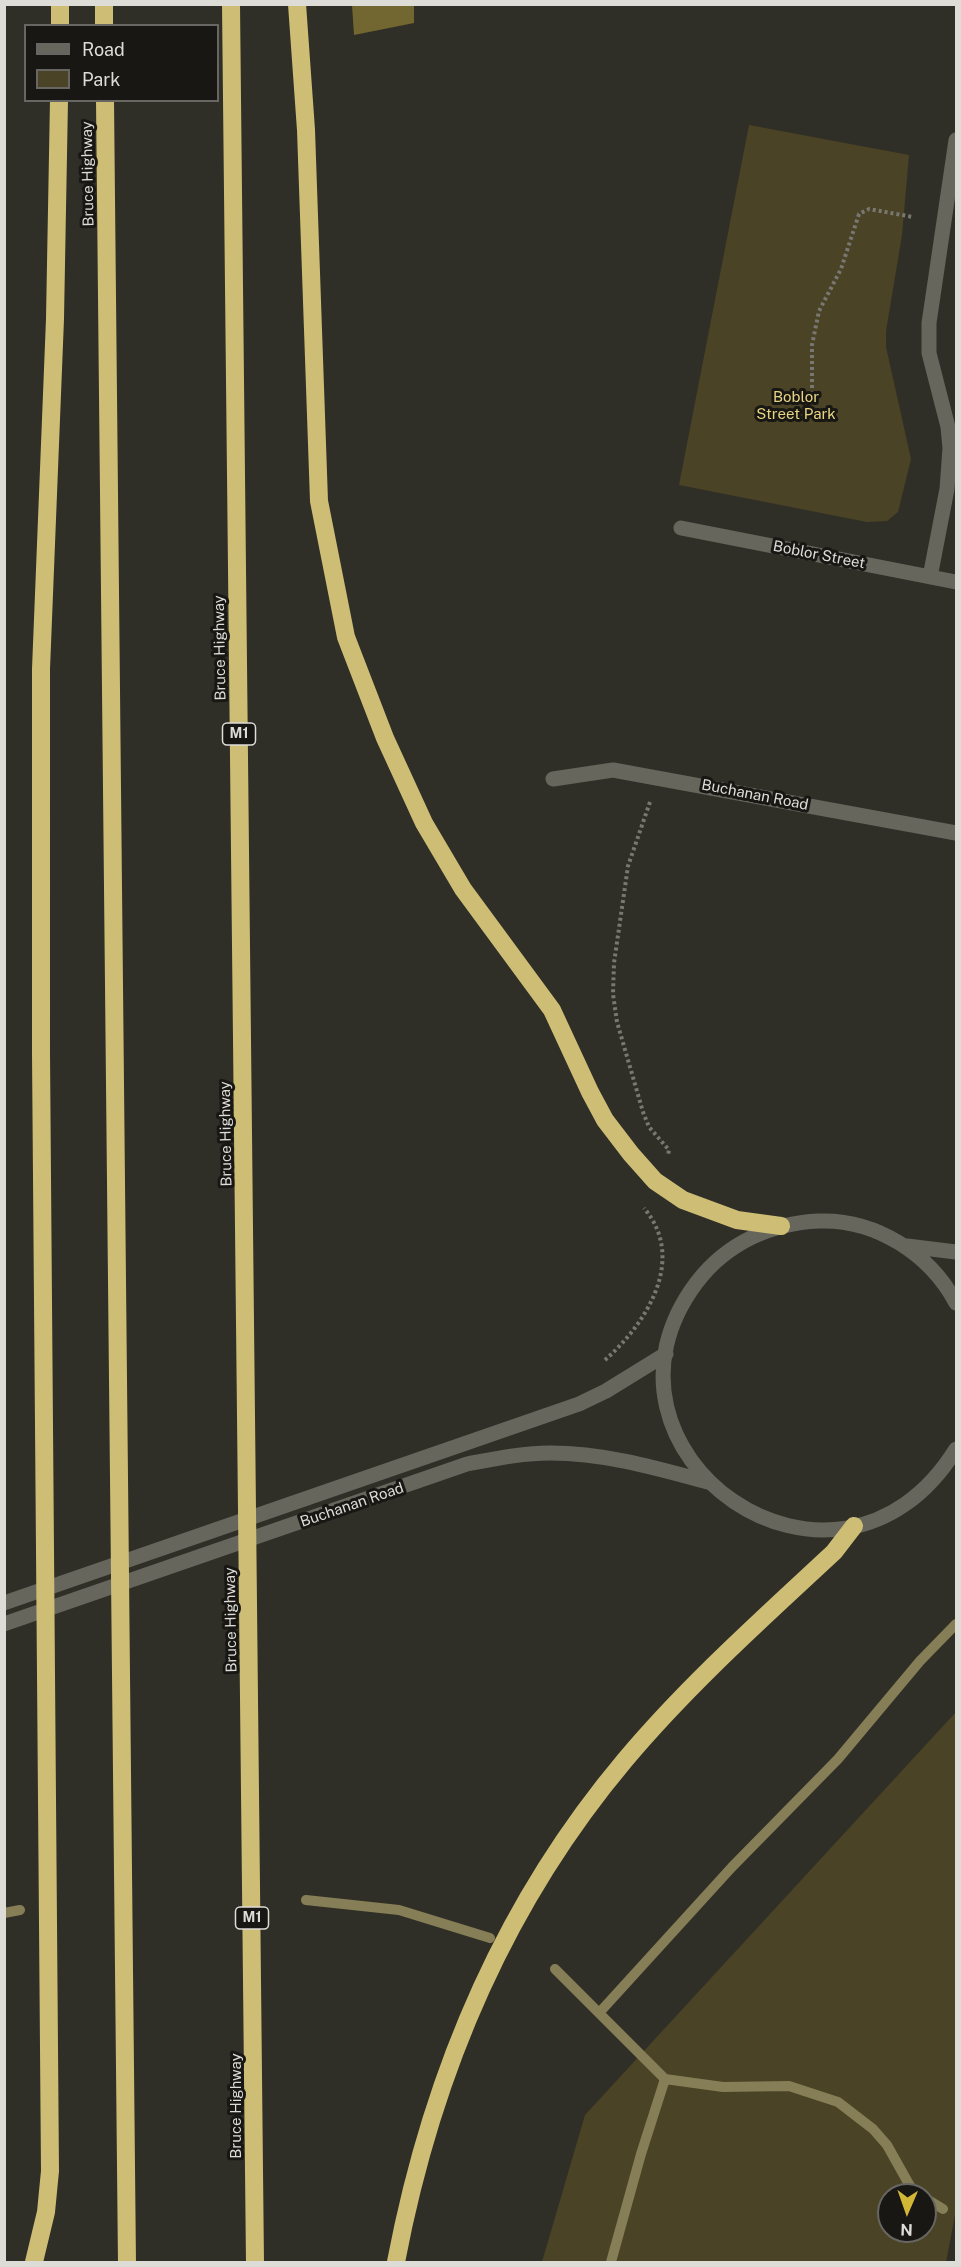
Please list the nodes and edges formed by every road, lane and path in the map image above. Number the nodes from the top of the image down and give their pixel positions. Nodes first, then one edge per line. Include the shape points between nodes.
1 (60, 4) edge
2 (104, 4) edge
3 (231, 4) edge
4 (297, 4) edge
5 (60, 24) edge
6 (104, 24) edge
7 (59, 102) edge
8 (105, 102) edge
9 (957, 140) edge
10 (913, 217) dead end
11 (812, 394) dead end
12 (681, 528) dead end
13 (930, 577) junction
14 (957, 582) edge
15 (664, 778) junction
16 (554, 779) dead end
17 (957, 833) edge
18 (655, 1180) junction
19 (781, 1226) junction
20 (904, 1245) junction
21 (957, 1252) edge
22 (957, 1303) edge
23 (666, 1354) junction
24 (598, 1366) dead end
25 (957, 1449) edge
26 (708, 1482) junction
27 (854, 1526) junction
28 (4, 1603) edge
29 (4, 1624) edge
30 (34, 2262) edge
31 (127, 2262) edge
32 (255, 2262) edge
33 (396, 2262) edge

1 - 5 highway
2 - 6 highway
3 - 32 highway, Bruce Highway / M1
4 - 18 highway via 306,130 319,501 346,637 385,738 424,823 463,889 552,1010 605,1120
7 - 30 highway via 56,320 41,727 50,2171 46,2212
8 - 31 highway, Bruce Highway
9 - 13 main road via 929,323 929,353 950,448 948,489
10 - 11 path via 870,209 859,214 841,269 819,311 812,345
12 - 13 main road, Boblor Street
13 - 14 main road, Boblor Street
15 - 16 main road, Buchanan Road via 613,770
15 - 17 main road, Buchanan Road
15 - 18 path via 645,809 628,866 613,994 617,1022 643,1112 669,1150 667,1162
18 - 19 highway via 683,1200 713,1213
18 - 24 path via 638,1201 660,1233 664,1249 656,1293 618,1349
19 - 20 main road via 844,1223
19 - 23 main road via 739,1244 704,1273 680,1311
20 - 21 main road
20 - 22 main road via 938,1275
23 - 26 main road via 670,1413 685,1450
23 - 28 main road, Buchanan Road via 579,1404
25 - 27 main road via 937,1476 911,1500
26 - 27 main road via 725,1497 764,1519 809,1529
26 - 29 main road, Buchanan Road via 624,1460 548,1453 467,1464
27 - 33 highway via 834,1552 694,1686 625,1760 580,1816 537,1881 478,1992 443,2081 416,2173

